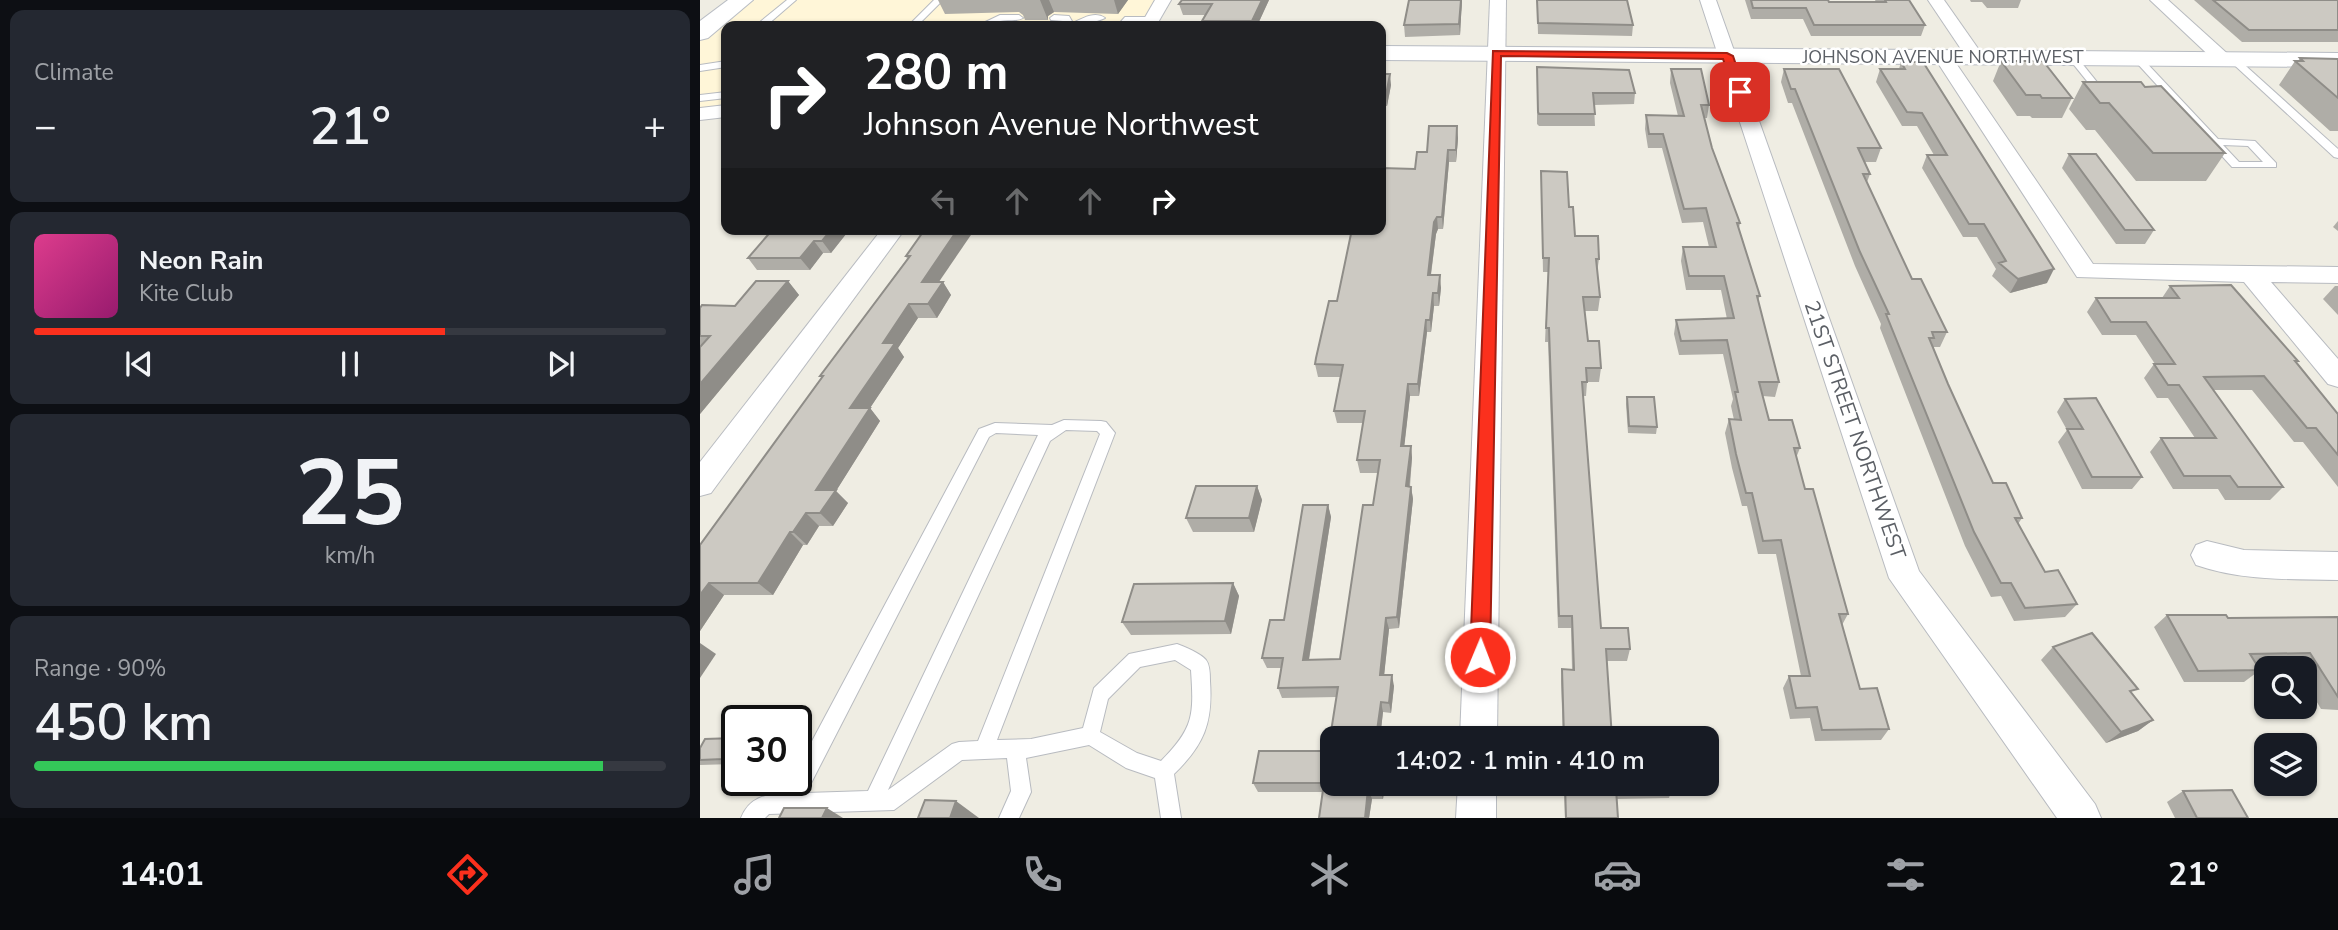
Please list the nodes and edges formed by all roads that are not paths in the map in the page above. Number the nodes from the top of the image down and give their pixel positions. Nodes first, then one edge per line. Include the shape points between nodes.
1 (742, 0) edge
2 (792, 0) edge
3 (939, 0) edge
4 (1163, 0) edge
5 (1498, 0) edge
6 (1708, 0) edge
7 (1936, 0) edge
8 (2158, 0) edge
9 (1019, 18) dead end
10 (1054, 18) dead end
11 (1101, 18) dead end
12 (767, 21) edge
13 (917, 21) edge
14 (993, 21) edge
15 (1068, 21) edge
16 (1083, 21) edge
17 (1150, 21) edge
18 (703, 28) edge
19 (700, 50) edge
20 (721, 50) edge
21 (1386, 53) edge
22 (1496, 53) junction
23 (1727, 56) junction
24 (1943, 57) junction
25 (1975, 57) junction
26 (2073, 58) junction
27 (2138, 59) junction
28 (2229, 60) junction
29 (2324, 64) edge
30 (721, 65) edge
31 (700, 68) edge
32 (2102, 94) edge
33 (721, 97) edge
34 (702, 103) edge
35 (700, 107) edge
36 (721, 109) edge
37 (2215, 142) junction
38 (2338, 155) edge
39 (889, 235) edge
40 (2251, 274) junction
41 (2338, 275) edge
42 (2338, 377) edge
43 (1052, 430) junction
44 (700, 484) edge
45 (2207, 555) dead end
46 (2338, 566) edge
47 (1478, 726) edge
48 (1090, 736) junction
49 (1015, 749) junction
50 (984, 750) junction
51 (1164, 771) junction
52 (1477, 796) edge
53 (874, 800) junction
54 (791, 801) junction
55 (751, 818) edge
56 (1009, 818) edge
57 (1171, 818) edge
58 (1476, 818) edge
59 (2081, 818) edge

1 - 18 street
2 - 12 lane
3 - 13 lane
4 - 17 street
5 - 22 street
6 - 23 street, 21ST STREET NORTHWEST
7 - 25 street
8 - 28 street
9 - 14 lane
10 - 15 lane
11 - 16 lane
19 - 20 street
21 - 22 street, JOHNSON AVENUE NORTHWEST
22 - 23 street, JOHNSON AVENUE NORTHWEST
22 - 47 street
23 - 24 street, JOHNSON AVENUE NORTHWEST
23 - 59 street, 21ST STREET NORTHWEST via 1905,578
24 - 25 street, JOHNSON AVENUE NORTHWEST
24 - 40 street via 2086,272
25 - 26 street, JOHNSON AVENUE NORTHWEST
26 - 27 street, JOHNSON AVENUE NORTHWEST
26 - 32 lane
27 - 28 street, JOHNSON AVENUE NORTHWEST
27 - 37 lane
28 - 29 street, JOHNSON AVENUE NORTHWEST
28 - 38 lane
30 - 31 lane
33 - 34 lane
34 - 35 lane
34 - 36 street
37 - 37 lane via 2236,165 2272,164 2251,143
39 - 44 street
40 - 41 street
40 - 42 street
43 - 50 lane via 1088,425 1101,426 1108,433
43 - 53 lane via 1044,437
43 - 54 lane via 995,428 984,433
45 - 46 street via 2244,564
48 - 49 lane
48 - 51 lane via 1133,761
48 - 51 lane via 1100,694 1135,660 1177,652 1200,666 1204,715 1187,749
49 - 50 lane
49 - 56 lane via 1021,792
50 - 53 lane via 959,751 894,800
51 - 57 lane
52 - 58 street
53 - 54 lane
54 - 55 lane via 765,804

